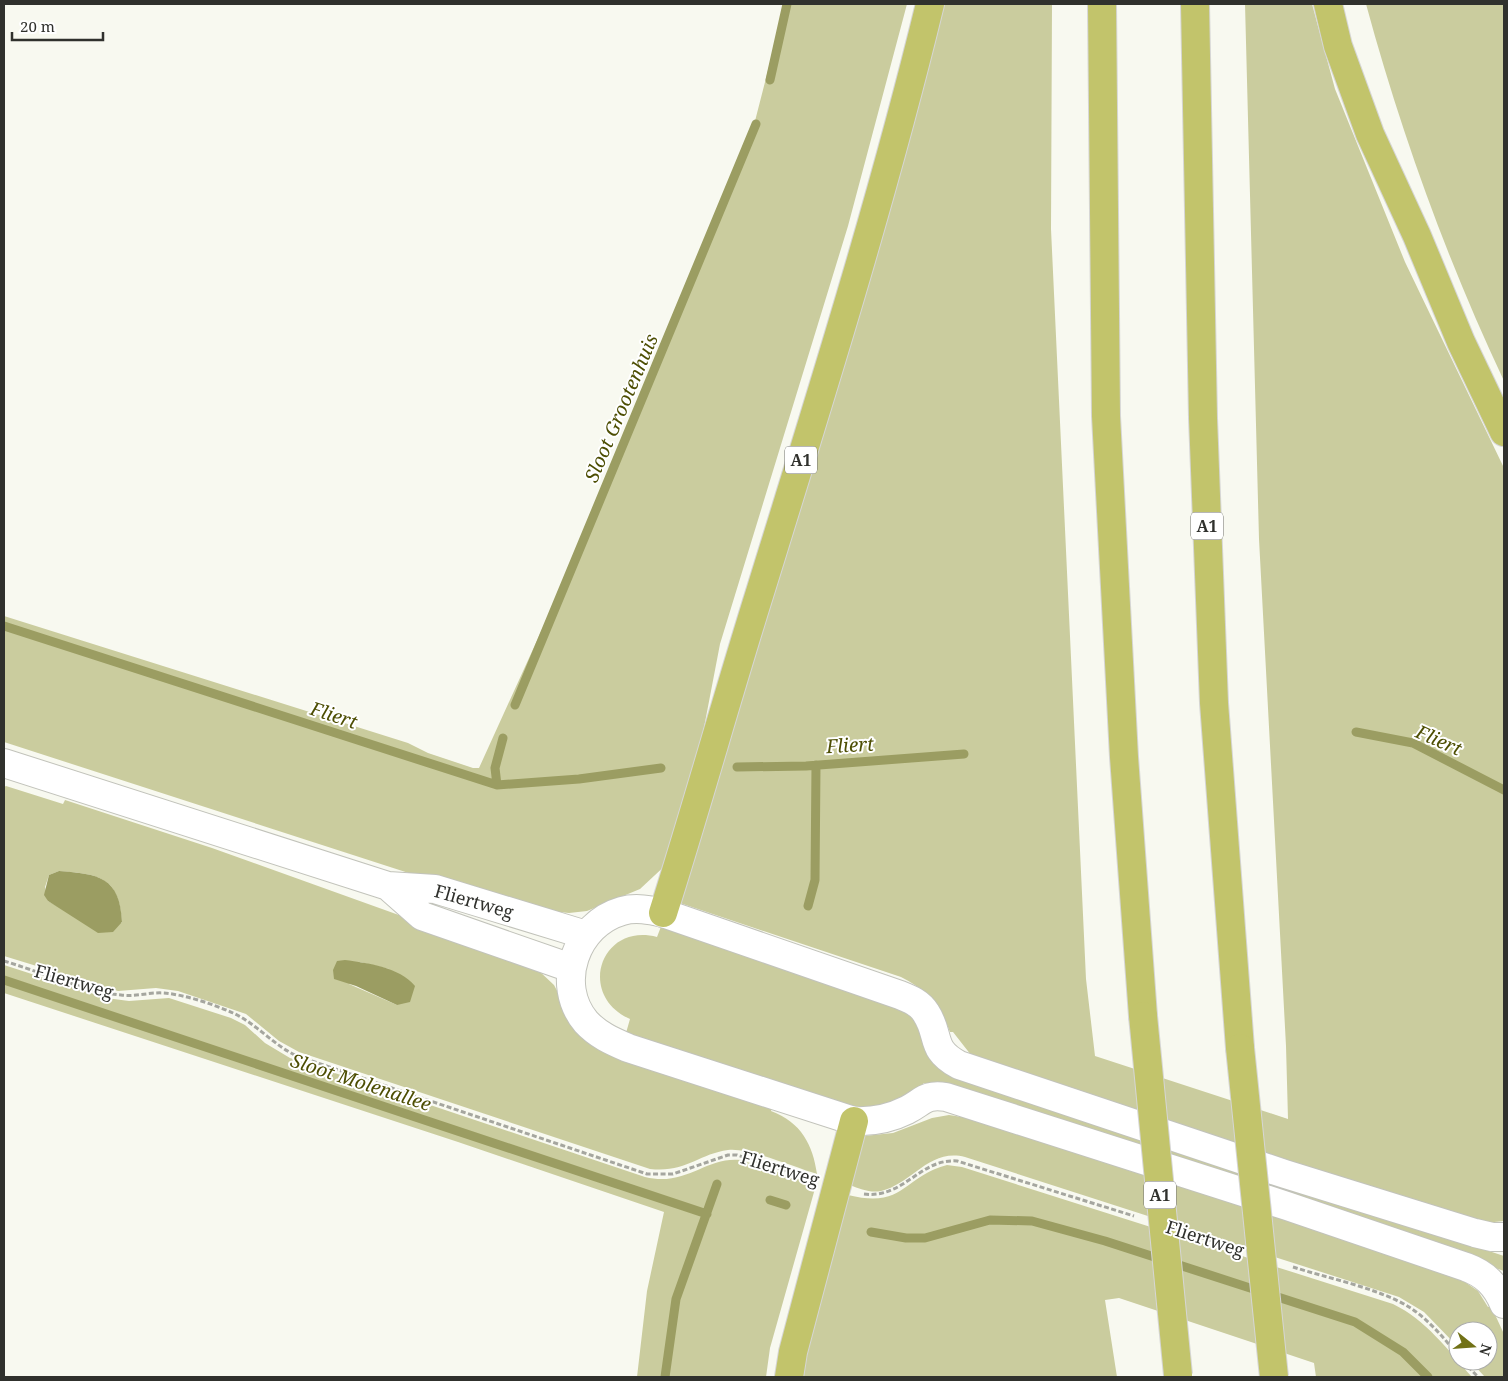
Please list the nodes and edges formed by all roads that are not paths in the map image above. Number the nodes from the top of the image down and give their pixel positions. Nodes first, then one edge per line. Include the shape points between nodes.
1 (930, 4) edge
2 (1102, 4) edge
3 (1195, 4) edge
4 (1328, 4) edge
5 (1504, 432) edge
6 (4, 763) edge
7 (388, 886) junction
8 (663, 913) junction
9 (586, 935) junction
10 (571, 968) junction
11 (854, 1121) junction
12 (1504, 1236) edge
13 (1504, 1304) edge
14 (1178, 1376) edge
15 (789, 1377) edge
16 (1274, 1377) edge

1 - 8 highway, A1 via 869,232
2 - 14 highway, A1, bridge via 1106,416 1124,756 1142,1016
3 - 16 highway, A1, bridge via 1202,418 1213,683 1240,1048
4 - 5 highway via 1338,46 1370,134
6 - 7 main road, Fliertweg
7 - 9 main road, Fliertweg via 434,889
7 - 10 main road, Fliertweg via 422,916
8 - 9 main road via 644,909 623,911 598,923
8 - 12 main road via 916,1002 931,1023 939,1050 959,1065 1285,1174 1484,1236
9 - 10 main road
10 - 11 main road via 578,1008 600,1034 628,1048
11 - 13 main road via 873,1122 909,1109 934,1095 946,1097 1466,1267 1492,1283
11 - 15 highway

